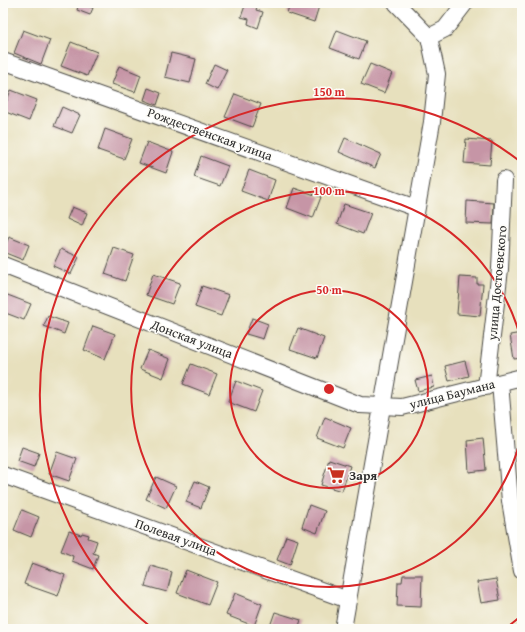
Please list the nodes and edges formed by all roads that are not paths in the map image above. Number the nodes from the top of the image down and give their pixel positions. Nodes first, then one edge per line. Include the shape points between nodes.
1 (396, 3) edge
2 (465, 3) edge
3 (429, 37) junction
4 (3, 61) edge
5 (504, 180) dead end
6 (416, 208) junction
7 (3, 265) edge
8 (522, 377) edge
9 (493, 385) junction
10 (382, 406) junction
11 (3, 475) edge
12 (522, 571) edge
13 (348, 600) junction
14 (343, 629) edge

1 - 3 street
2 - 3 street via 445,29
3 - 6 street via 437,74 432,122
4 - 6 street, Рождественская улица
5 - 9 street, улица Достоевского
6 - 10 street
7 - 10 street, Донская улица via 360,405
8 - 9 street, улица Баумана
9 - 10 street, улица Баумана via 402,406
9 - 12 street, улица Достоевского
10 - 13 street
11 - 13 street, Полевая улица
13 - 14 street

